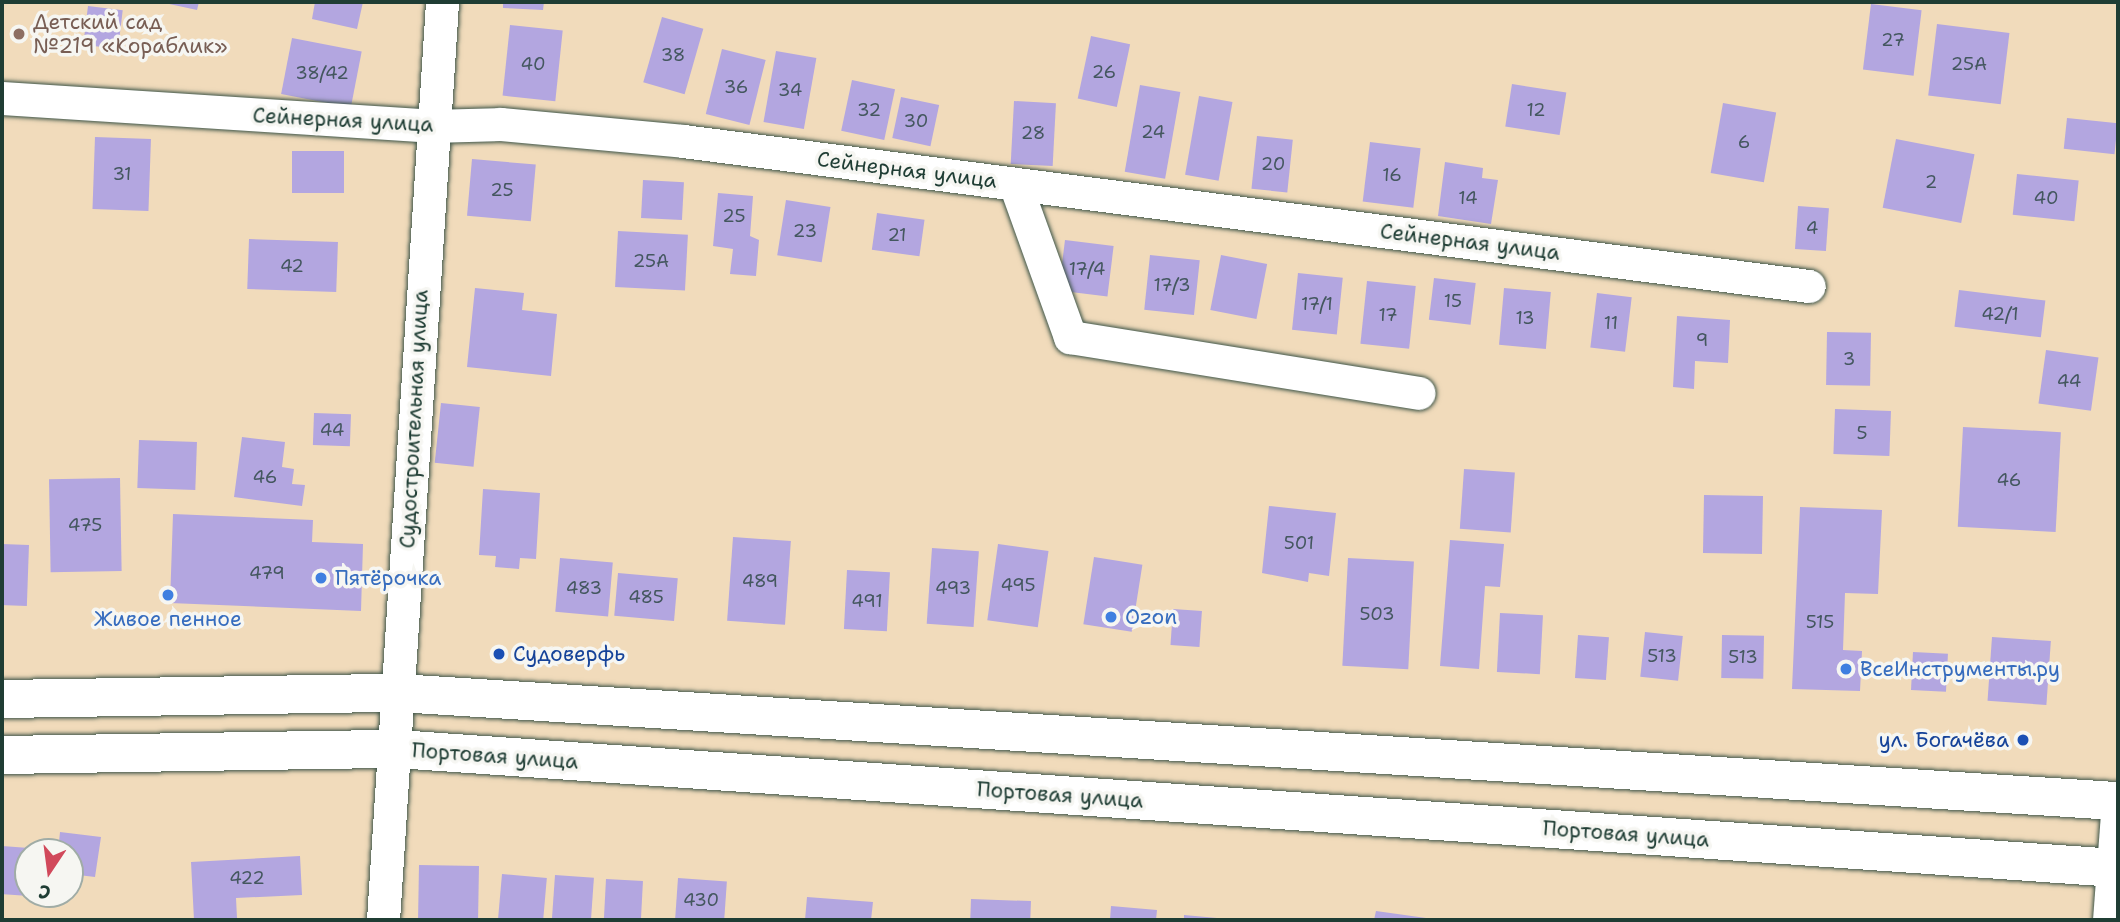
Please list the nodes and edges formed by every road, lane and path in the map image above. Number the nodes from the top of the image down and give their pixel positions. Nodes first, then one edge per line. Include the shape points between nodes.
1 (442, 2) edge
2 (2, 98) edge
3 (431, 126) junction
4 (1015, 184) junction
5 (1809, 286) dead end
6 (1419, 393) dead end
7 (399, 693) junction
8 (2, 699) edge
9 (397, 749) junction
10 (2, 755) edge
11 (2118, 801) edge
12 (2115, 868) edge
13 (383, 920) edge
14 (2109, 920) edge

1 - 3 street, Судостроительная улица
2 - 3 street, Сейнерная улица
3 - 4 street, Сейнерная улица via 501,124 683,141
3 - 7 street, Судостроительная улица
4 - 5 street, Сейнерная улица
4 - 6 street via 1070,337
7 - 8 main road
7 - 9 street, Судостроительная улица
7 - 11 main road
9 - 10 main road, Портовая улица
9 - 12 main road, Портовая улица
9 - 13 street, Судостроительная улица
11 - 12 street
12 - 14 street

